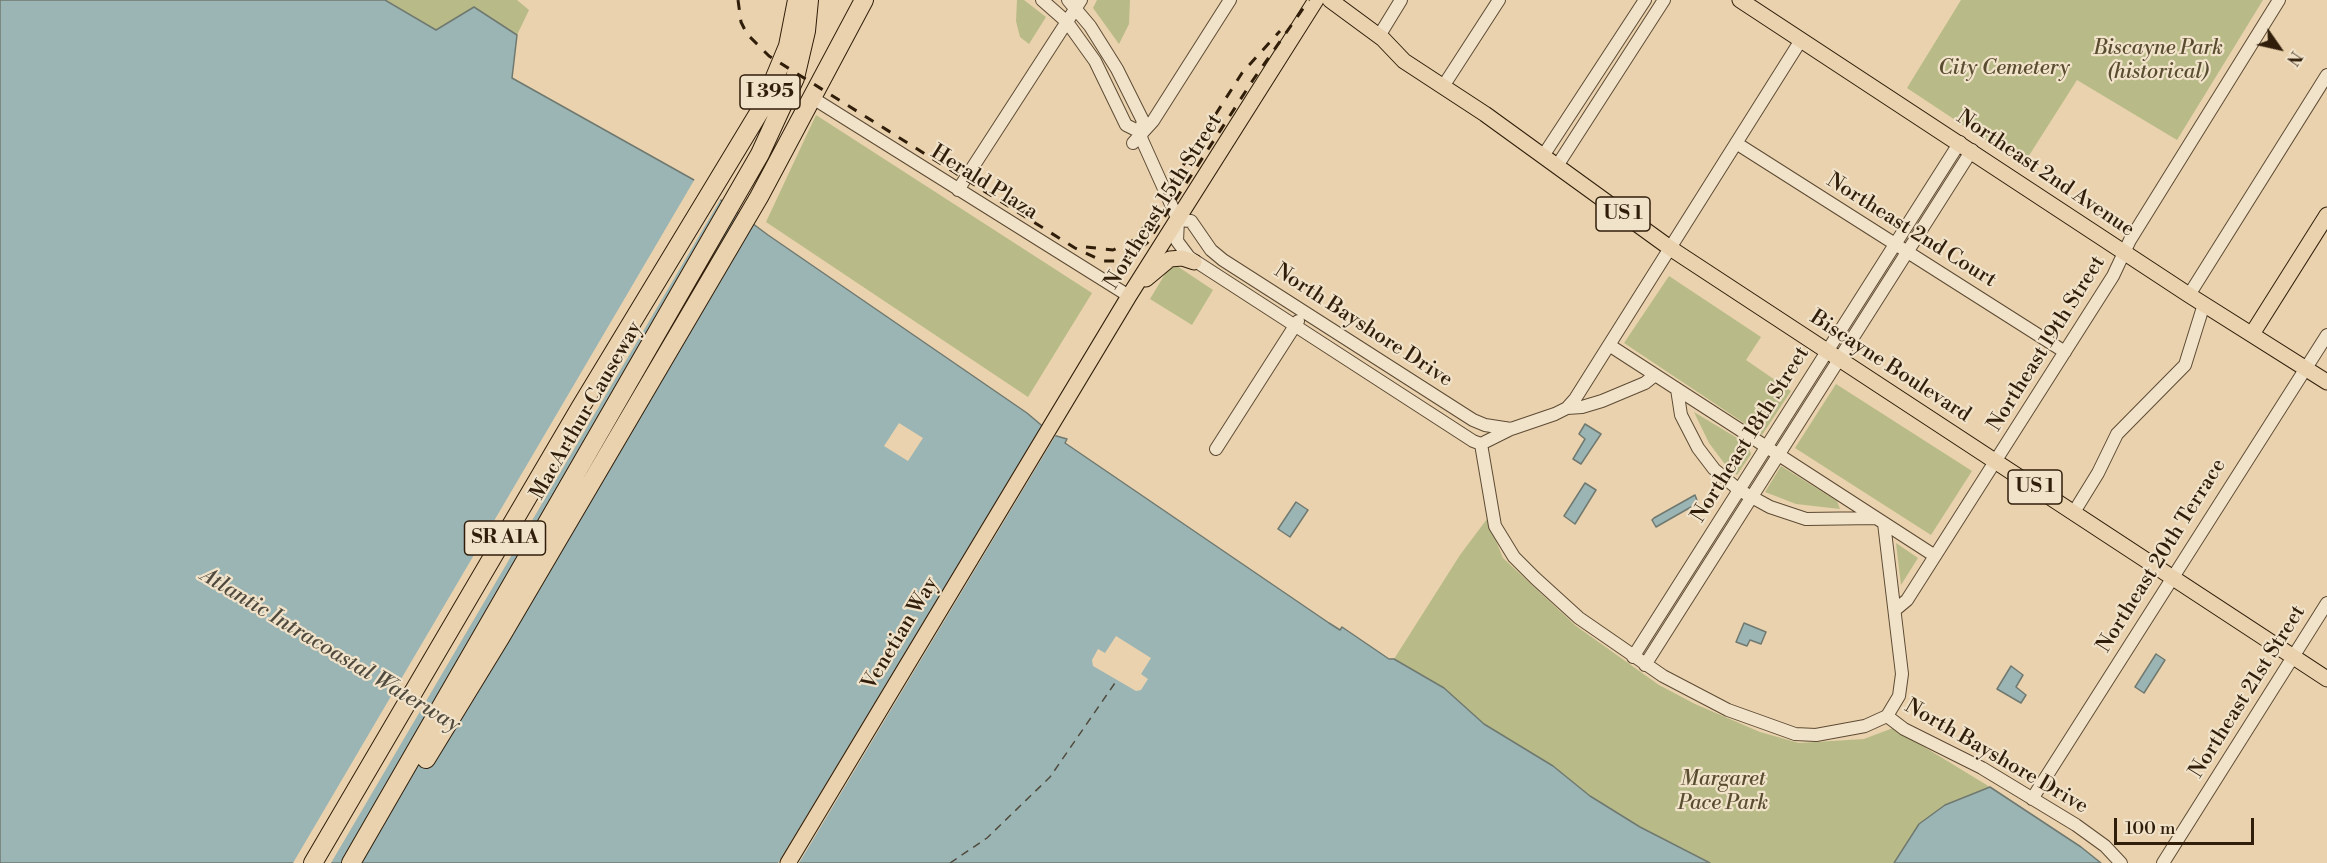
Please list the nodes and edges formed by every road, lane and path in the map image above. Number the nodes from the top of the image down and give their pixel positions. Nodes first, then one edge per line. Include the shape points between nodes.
1 (789, 0) edge
2 (797, 0) edge
3 (809, 0) edge
4 (864, 0) edge
5 (1042, 0) edge
6 (1230, 0) edge
7 (1316, 0) edge
8 (1330, 0) edge
9 (1401, 0) edge
10 (1499, 0) edge
11 (1645, 0) edge
12 (1664, 0) edge
13 (1740, 0) edge
14 (2279, 0) edge
15 (1075, 2) edge
16 (1066, 22) junction
17 (1383, 39) junction
18 (1801, 40) junction
19 (786, 52) junction
20 (2327, 75) edge
21 (1440, 82) junction
22 (819, 102) dead end
23 (1140, 132) junction
24 (769, 137) joint
25 (1133, 143) dead end
26 (1736, 143) junction
27 (1966, 146) junction
28 (1543, 156) junction
29 (1557, 166) junction
30 (958, 190) junction
31 (699, 214) joint
32 (2327, 215) edge
33 (1178, 220) junction
34 (1895, 243) junction
35 (1670, 248) junction
36 (1908, 251) junction
37 (2125, 253) junction
38 (1194, 262) junction
39 (2189, 295) junction
40 (1129, 296) junction
41 (2204, 304) junction
42 (1304, 312) junction
43 (1294, 327) junction
44 (2252, 334) junction
45 (2327, 335) edge
46 (1609, 345) junction
47 (2065, 352) junction
48 (1833, 356) junction
49 (2306, 368) junction
50 (1655, 375) junction
51 (1376, 379) junction
52 (2327, 381) edge
53 (1584, 386) junction
54 (1424, 388) junction
55 (1677, 389) junction
56 (1615, 393) junction
57 (1567, 408) junction
58 (1435, 417) junction
59 (1473, 420) junction
60 (1448, 426) junction
61 (1050, 427) joint
62 (1511, 429) junction
63 (1481, 444) junction
64 (1766, 447) junction
65 (1216, 449) dead end
66 (1778, 455) junction
67 (1996, 461) junction
68 (1739, 490) junction
69 (1751, 498) junction
70 (2074, 512) junction
71 (1880, 520) junction
72 (1700, 552) junction
73 (1935, 556) junction
74 (1712, 560) junction
75 (2172, 577) junction
76 (2327, 603) edge
77 (1895, 610) junction
78 (1633, 657) junction
79 (2293, 657) junction
80 (1645, 665) junction
81 (2327, 680) edge
82 (1887, 716) junction
83 (2032, 799) junction
84 (372, 828) junction
85 (314, 863) edge
86 (351, 863) edge
87 (788, 863) edge
88 (2121, 863) edge
89 (2163, 863) edge

1 - 19 highway
2 - 19 highway, I 395
3 - 24 highway, I 395 via 798,70
4 - 84 highway via 759,197 469,689 394,810
5 - 16 street, North Bayshore Drive
6 - 23 street via 1153,121
7 - 33 main road, Northeast 15th Street
8 - 17 main road, Biscayne Boulevard / US 1
9 - 17 street
10 - 21 street
11 - 28 street
12 - 29 street
13 - 18 main road, Northeast 2nd Avenue
14 - 37 street, Northeast 19th Street
15 - 16 street
15 - 23 street, North Bayshore Drive via 1117,69 1143,121
16 - 23 street, North Bayshore Drive via 1095,61 1126,125
16 - 30 street
17 - 21 main road, Biscayne Boulevard / US 1 via 1404,61
18 - 26 street
18 - 27 main road, Northeast 2nd Avenue
19 - 31 highway, MacArthur Causeway / I 395 via 768,96
20 - 39 street
21 - 28 main road, Biscayne Boulevard / US 1
22 - 30 street, Herald Plaza
23 - 25 street
23 - 33 street, North Bayshore Drive
24 - 84 highway, MacArthur Causeway / SR A1A
26 - 34 street, Northeast 2nd Court
26 - 35 street
27 - 34 street, Northeast 18th Street
27 - 36 street, Northeast 18th Street
27 - 37 main road, Northeast 2nd Avenue
28 - 29 main road, Biscayne Boulevard / US 1
29 - 35 main road, Biscayne Boulevard / US 1
30 - 40 street, Herald Plaza
31 - 85 highway, MacArthur Causeway / SR A1A via 580,408
32 - 44 main road
33 - 38 street, North Bayshore Drive via 1177,241
33 - 40 main road, Northeast 15th Street
33 - 42 street, North Bayshore Drive via 1191,221 1211,250
34 - 36 street, Northeast 2nd Court
34 - 48 street, Northeast 18th Street
35 - 46 street
35 - 48 main road, Biscayne Boulevard / US 1
36 - 47 street, Northeast 2nd Court
36 - 48 street, Northeast 18th Street
37 - 39 main road, Northeast 2nd Avenue
37 - 47 street, Northeast 19th Street
38 - 40 main road via 1170,259
38 - 43 street, North Bayshore Drive
39 - 41 main road, Northeast 2nd Avenue
40 - 61 main road, Northeast 15th Street
41 - 44 main road, Northeast 2nd Avenue
41 - 70 street via 2185,365 2117,434
42 - 43 street
42 - 54 street, North Bayshore Drive
43 - 51 street, North Bayshore Drive
43 - 65 street
44 - 49 main road, Northeast 2nd Avenue
45 - 49 street, Northeast 20th Terrace
46 - 50 street
46 - 53 street
47 - 67 street, Northeast 19th Street
48 - 64 street, Northeast 18th Street
48 - 66 street, Northeast 18th Street
48 - 67 main road, Biscayne Boulevard / US 1
49 - 52 main road, Northeast 2nd Avenue
49 - 75 street, Northeast 20th Terrace
50 - 55 street
50 - 56 street via 1645,383
51 - 54 street via 1384,376 1409,387
51 - 58 street, North Bayshore Drive
53 - 56 street via 1599,394
53 - 57 street
54 - 58 street via 1435,401
54 - 59 street, North Bayshore Drive
55 - 64 street
55 - 68 street via 1681,415 1694,441 1714,469
56 - 57 street via 1582,407
57 - 62 street
58 - 60 street, North Bayshore Drive
59 - 60 street via 1462,419
59 - 62 street, North Bayshore Drive
60 - 63 street, North Bayshore Drive
61 - 87 main road, Venetian Way
62 - 63 street
63 - 78 street, North Bayshore Drive via 1495,526 1514,558 1579,618
64 - 66 street
64 - 68 street, Northeast 18th Street
66 - 69 street, Northeast 18th Street
66 - 71 street
67 - 70 main road, Biscayne Boulevard / US 1
67 - 73 street, Northeast 19th Street
68 - 69 street
68 - 72 street, Northeast 18th Street
69 - 71 street via 1806,519
69 - 74 street, Northeast 18th Street
70 - 75 main road, Biscayne Boulevard / US 1
71 - 73 street
71 - 77 street
72 - 74 street
72 - 78 street, Northeast 18th Street
73 - 77 street, Northeast 19th Street via 1907,600
74 - 80 street, Northeast 18th Street
75 - 79 main road, Biscayne Boulevard / US 1
75 - 83 street, Northeast 20th Terrace
76 - 79 street, Northeast 21st Street
77 - 82 street via 1902,688
78 - 80 street, North Bayshore Drive
79 - 81 main road, Biscayne Boulevard / US 1
79 - 89 street, Northeast 21st Street
80 - 82 street, North Bayshore Drive via 1728,710 1796,734 1816,735 1865,726
82 - 83 street, North Bayshore Drive
83 - 88 street, North Bayshore Drive via 2076,825
84 - 86 highway, MacArthur Causeway / SR A1A

